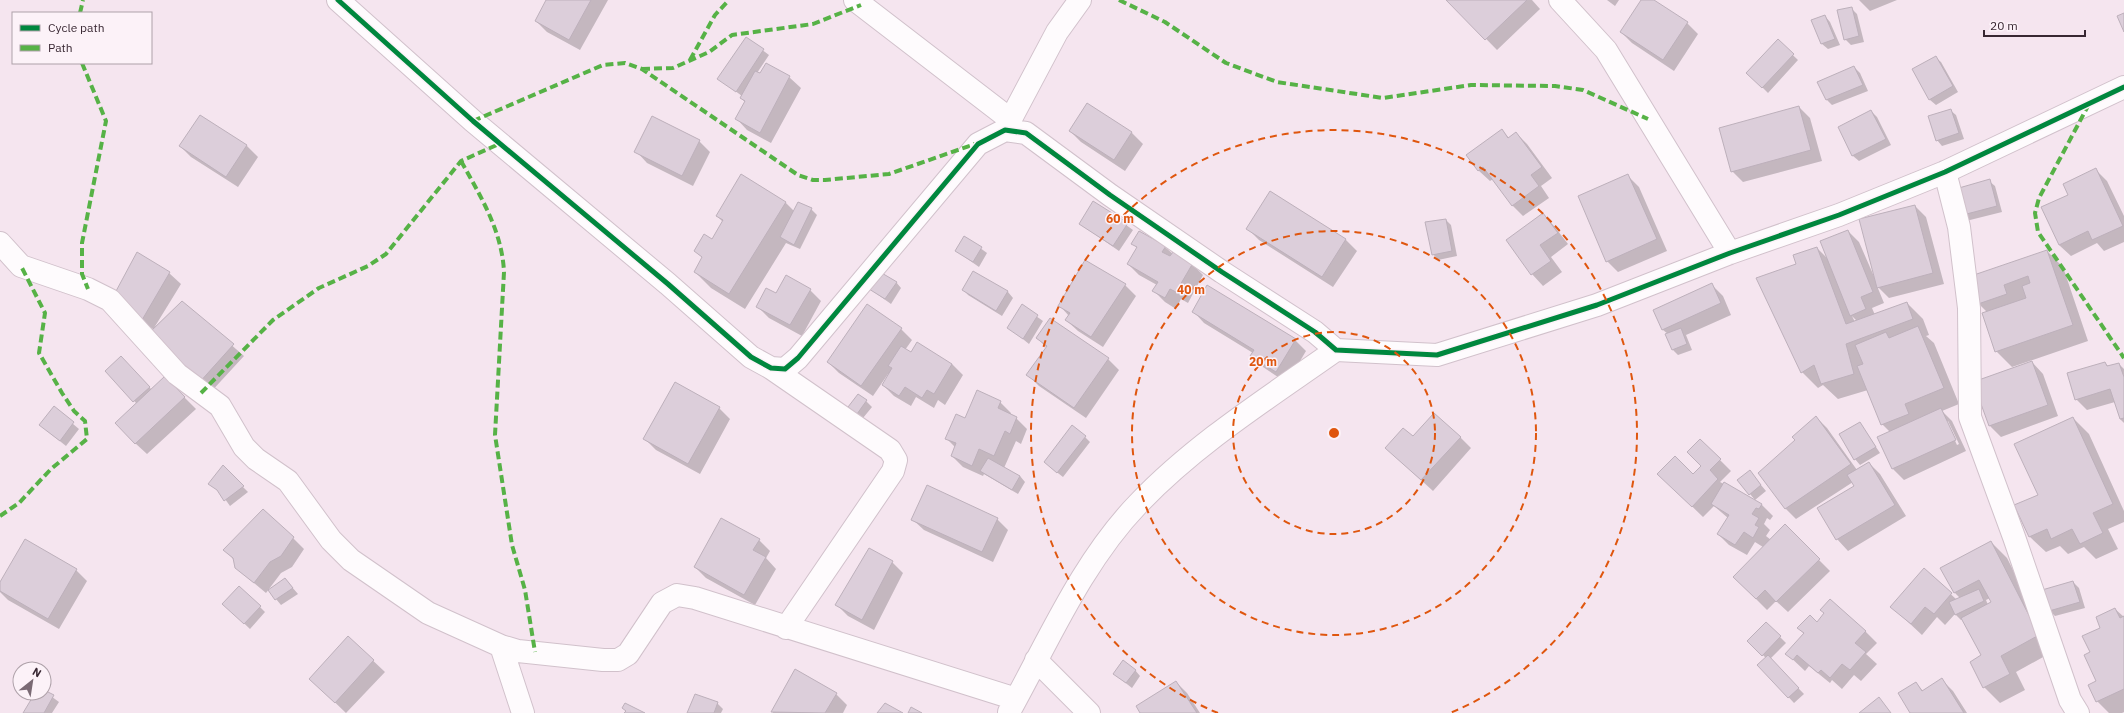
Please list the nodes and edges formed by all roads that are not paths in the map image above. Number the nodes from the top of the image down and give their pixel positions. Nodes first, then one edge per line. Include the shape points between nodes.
1 (338, 0) edge
2 (856, 0) edge
3 (1080, 0) edge
4 (1560, 0) edge
5 (2124, 87) edge
6 (1008, 125) junction
7 (1945, 172) junction
8 (0, 243) edge
9 (1730, 253) junction
10 (1336, 350) junction
11 (771, 368) junction
12 (786, 628) junction
13 (501, 646) junction
14 (1036, 660) junction
15 (1012, 706) edge
16 (523, 713) edge
17 (1089, 713) edge
18 (2078, 713) edge

1 - 11 street via 477,125 668,284 751,357
2 - 6 street
3 - 6 street via 1057,32
4 - 9 street via 1606,50
5 - 7 street
6 - 10 street via 1026,133 1110,195 1315,332
6 - 11 street via 978,144 798,358 785,368
7 - 9 street via 1839,215
7 - 18 street via 1959,227 1969,308 1970,417 2070,700
8 - 13 street via 21,266 88,289 110,300 177,374 220,406 244,447 256,459 288,481 331,540 351,560 428,613
9 - 10 street via 1597,305 1437,356
10 - 14 street via 1245,414 1185,461 1138,505 1094,560
11 - 12 street via 890,450 896,460 893,471
12 - 13 street via 695,598 677,595 662,603 628,654 618,660 518,651
12 - 15 street
13 - 16 street
14 - 15 street
14 - 17 street

